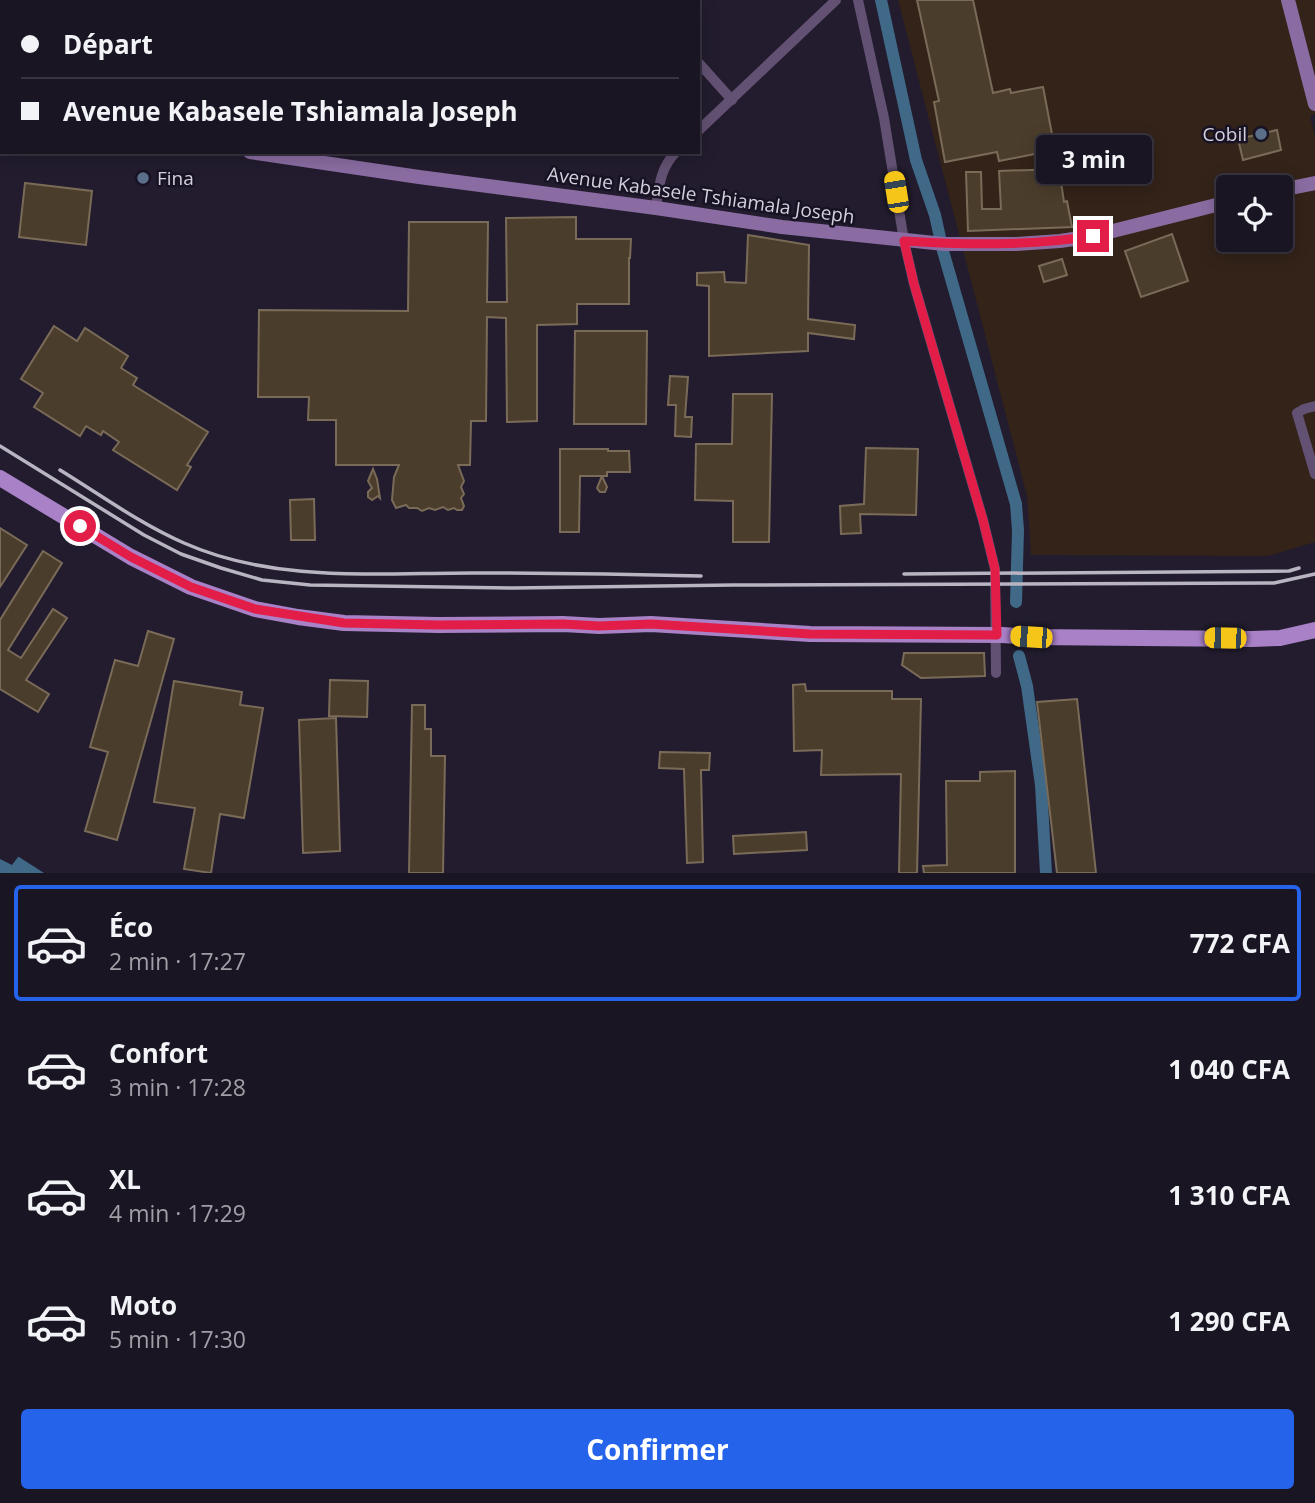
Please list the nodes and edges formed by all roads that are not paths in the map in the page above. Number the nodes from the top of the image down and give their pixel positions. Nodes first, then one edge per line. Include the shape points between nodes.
1 (836, 0) edge
2 (858, 0) edge
3 (1288, 0) edge
4 (700, 64) edge
5 (732, 100) junction
6 (1315, 104) edge
7 (700, 129) edge
8 (264, 154) edge
9 (674, 154) edge
10 (1315, 183) edge
11 (1293, 188) edge
12 (1216, 205) edge
13 (656, 208) junction
14 (904, 241) junction
15 (1315, 406) edge
16 (1315, 474) edge
17 (0, 478) edge
18 (1315, 630) edge
19 (1000, 635) junction
20 (996, 673) dead end

1 - 5 street
2 - 14 street
3 - 6 main road
4 - 5 street
5 - 7 street
8 - 13 main road, Avenue Kabasele Tshiamala Joseph
9 - 13 street via 663,169
10 - 11 main road
12 - 14 main road, Avenue Kabasele Tshiamala Joseph via 1060,242
13 - 14 main road, Avenue Kabasele Tshiamala Joseph
14 - 19 street via 992,556
15 - 16 street via 1297,413
17 - 19 main road via 131,557 191,587 255,609 298,617 344,623 651,624 810,634
18 - 19 main road via 1252,639
19 - 20 street

